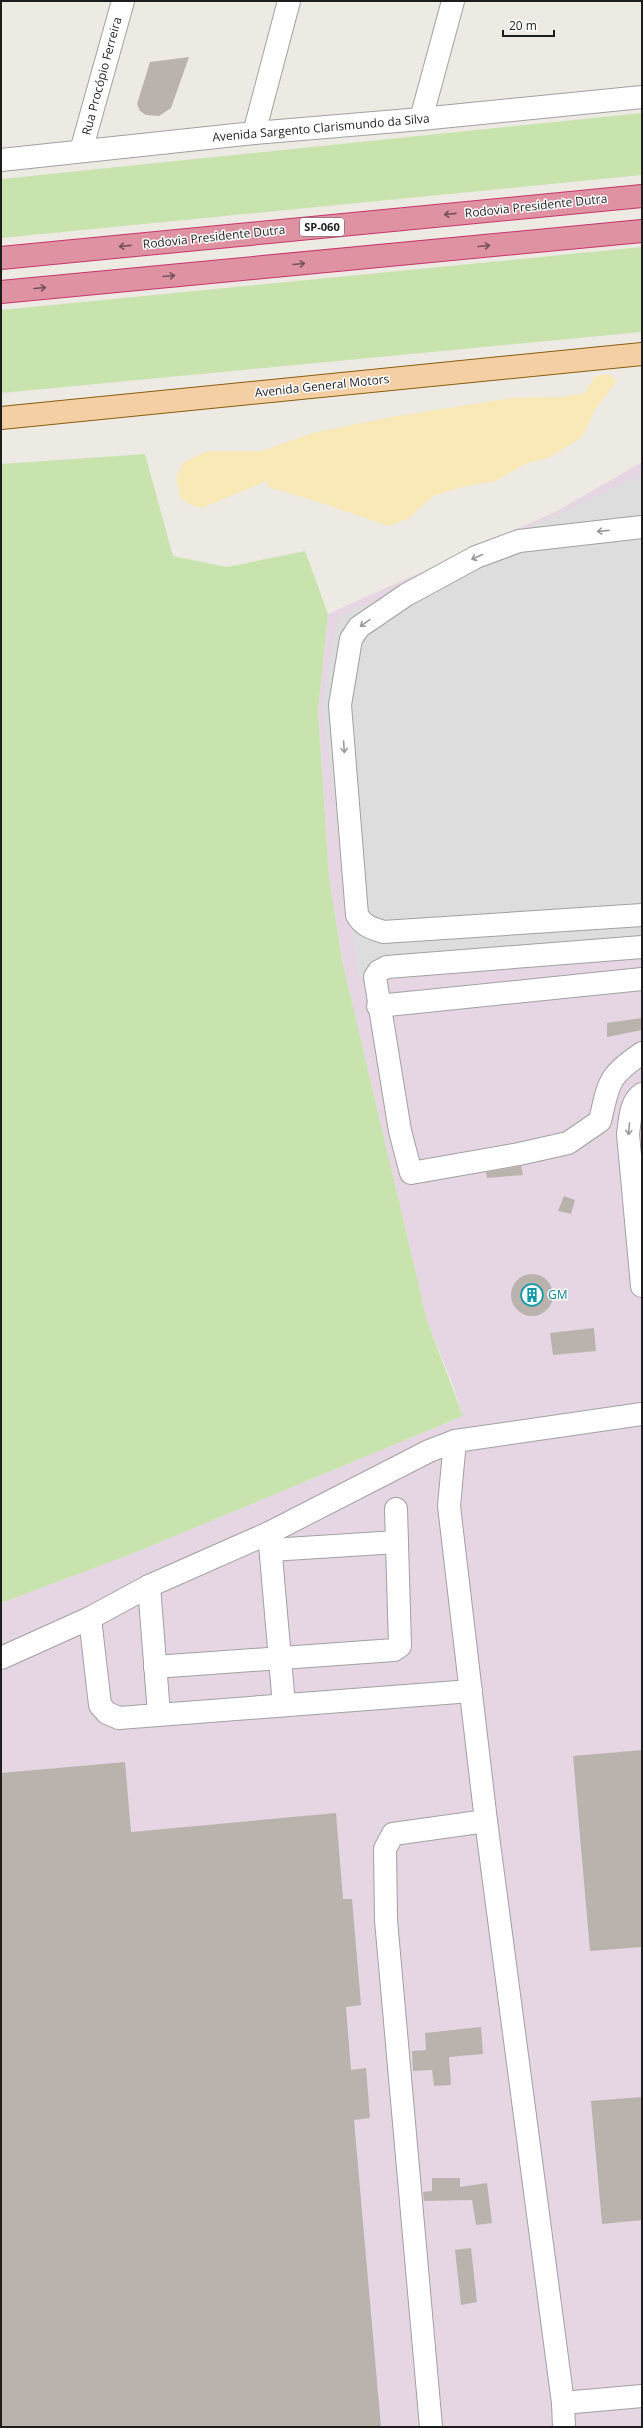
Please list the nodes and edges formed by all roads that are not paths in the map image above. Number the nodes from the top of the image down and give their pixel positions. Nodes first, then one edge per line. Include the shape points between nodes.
1 (123, 1) edge
2 (289, 1) edge
3 (453, 1) edge
4 (642, 97) edge
5 (421, 120) junction
6 (254, 132) junction
7 (81, 152) junction
8 (1, 160) edge
9 (642, 196) edge
10 (642, 231) edge
11 (1, 258) edge
12 (1, 292) edge
13 (642, 354) edge
14 (1, 418) edge
15 (642, 527) edge
16 (642, 915) edge
17 (642, 947) edge
18 (642, 979) edge
19 (378, 1006) junction
20 (642, 1053) edge
21 (642, 1094) edge
22 (642, 1286) edge
23 (642, 1414) edge
24 (455, 1441) junction
25 (396, 1509) dead end
26 (270, 1542) junction
27 (397, 1542) junction
28 (149, 1586) junction
29 (90, 1618) junction
30 (1, 1658) edge
31 (280, 1658) junction
32 (155, 1667) junction
33 (471, 1691) junction
34 (284, 1705) junction
35 (159, 1714) junction
36 (486, 1821) junction
37 (642, 2396) edge
38 (563, 2403) junction
39 (431, 2427) edge
40 (564, 2427) edge

1 - 7 street, Rua Procópio Ferreira
2 - 6 street
3 - 5 street
4 - 5 street, Avenida Sargento Clarismundo da Silva
5 - 6 street, Avenida Sargento Clarismundo da Silva
6 - 7 street, Avenida Sargento Clarismundo da Silva
7 - 8 street, Avenida Sargento Clarismundo da Silva
9 -> 11 highway, Rodovia Presidente Dutra / SP-060
12 -> 10 highway
13 - 14 main road, Avenida General Motors
15 -> 16 street via 519,540 476,557 406,595 360,627 351,639 340,705 357,915 361,922 383,932
17 - 19 street via 387,967 379,971 375,977
18 - 19 street
19 - 20 street via 400,1131 409,1172 414,1173 568,1143 600,1121 608,1085 616,1073
21 -> 22 street via 631,1113 628,1134
23 - 24 street
24 - 26 street via 429,1451
24 - 33 street via 449,1506
25 - 27 street
26 - 27 street
26 - 28 street
26 - 31 street
27 - 31 street via 400,1646 394,1650
28 - 29 street
28 - 32 street
29 - 30 street
29 - 35 street via 100,1705 107,1713 119,1718
31 - 32 street
31 - 34 street
32 - 35 street
33 - 34 street
33 - 36 street
34 - 35 street
36 - 38 street
36 - 39 street via 393,1834 385,1849 386,1920
37 - 38 street
38 - 40 street

